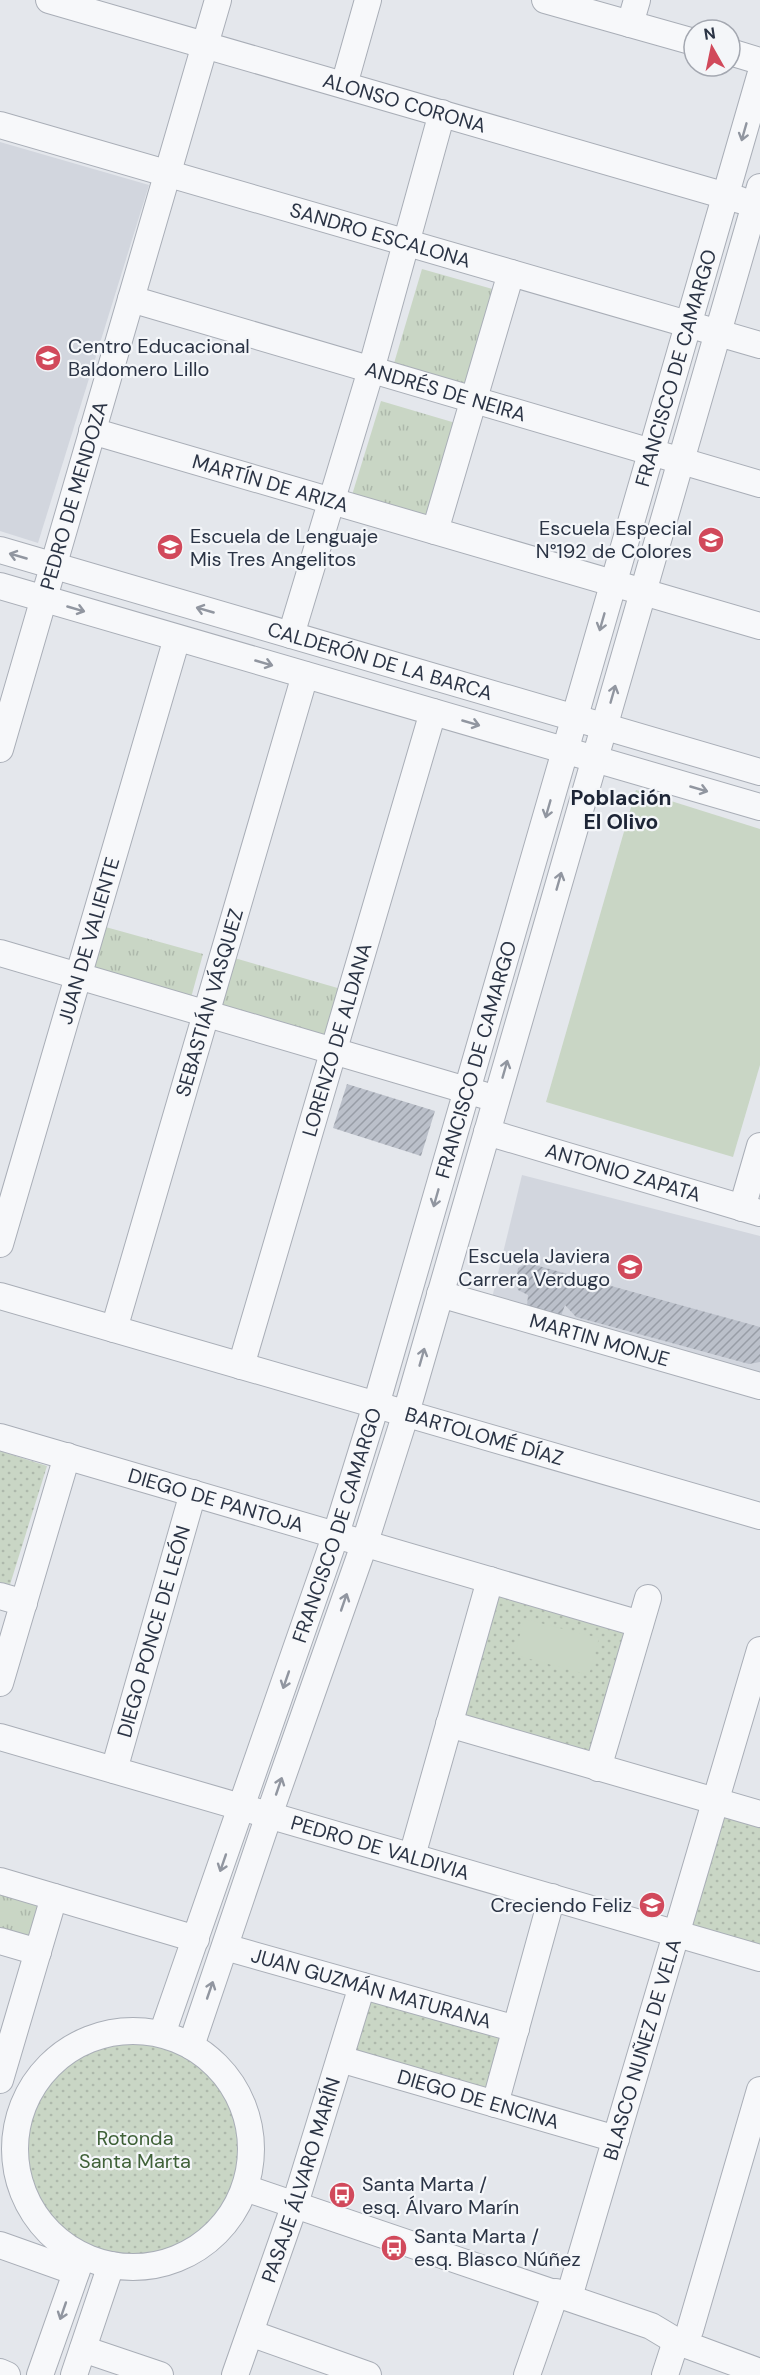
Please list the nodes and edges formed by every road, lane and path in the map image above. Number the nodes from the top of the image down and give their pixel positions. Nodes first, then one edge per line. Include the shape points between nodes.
1 (49, 0) edge
2 (218, 0) edge
3 (368, 0) edge
4 (545, 0) edge
5 (637, 0) edge
6 (630, 24) junction
7 (682, 39) edge
8 (205, 45) junction
9 (742, 56) edge
10 (760, 61) edge
11 (760, 76) edge
12 (344, 85) junction
13 (442, 113) junction
14 (0, 125) edge
15 (167, 174) junction
16 (726, 196) junction
17 (758, 199) edge
18 (406, 243) junction
19 (511, 273) junction
20 (131, 299) junction
21 (688, 324) junction
22 (718, 332) junction
23 (760, 345) edge
24 (371, 370) junction
25 (474, 400) junction
26 (92, 431) junction
27 (651, 452) junction
28 (681, 461) junction
29 (760, 484) edge
30 (331, 501) junction
31 (435, 531) junction
32 (0, 550) edge
33 (53, 566) junction
34 (614, 583) junction
35 (0, 586) edge
36 (643, 592) junction
37 (44, 599) junction
38 (760, 626) edge
39 (291, 635) junction
40 (177, 638) junction
41 (305, 675) junction
42 (433, 712) junction
43 (575, 718) junction
44 (604, 726) junction
45 (0, 749) edge
46 (565, 751) junction
47 (595, 759) junction
48 (760, 772) edge
49 (760, 807) edge
50 (0, 953) edge
51 (78, 976) junction
52 (206, 1013) junction
53 (333, 1051) junction
54 (467, 1090) junction
55 (497, 1098) junction
56 (487, 1132) junction
57 (760, 1146) edge
58 (751, 1210) edge
59 (0, 1244) edge
60 (440, 1294) junction
61 (0, 1296) edge
62 (114, 1329) junction
63 (241, 1366) junction
64 (760, 1386) edge
65 (376, 1405) junction
66 (406, 1413) junction
67 (0, 1437) edge
68 (67, 1456) junction
69 (193, 1493) junction
70 (760, 1516) edge
71 (336, 1534) junction
72 (365, 1542) junction
73 (490, 1580) junction
74 (648, 1598) dead end
75 (12, 1599) edge
76 (640, 1624) junction
77 (760, 1650) edge
78 (0, 1683) edge
79 (449, 1724) junction
80 (0, 1737) edge
81 (598, 1767) junction
82 (114, 1770) junction
83 (715, 1801) junction
84 (243, 1807) junction
85 (760, 1814) edge
86 (268, 1815) junction
87 (411, 1856) junction
88 (0, 1881) edge
89 (54, 1897) junction
90 (552, 1897) junction
91 (676, 1933) junction
92 (196, 1939) junction
93 (0, 1941) edge
94 (225, 1947) junction
95 (38, 1952) junction
96 (760, 1958) edge
97 (362, 1986) junction
98 (516, 2029) junction
99 (162, 2034) junction
100 (191, 2046) junction
101 (340, 2059) junction
102 (0, 2080) edge
103 (760, 2090) edge
104 (30, 2092) junction
105 (0, 2100) edge
106 (495, 2104) junction
107 (17, 2129) junction
108 (616, 2139) junction
109 (245, 2188) junction
110 (295, 2204) junction
111 (0, 2245) edge
112 (79, 2264) junction
113 (111, 2265) junction
114 (563, 2295) junction
115 (250, 2333) junction
116 (683, 2336) junction
117 (83, 2349) junction
118 (760, 2354) edge
119 (0, 2372) edge
120 (760, 2372) edge
121 (7, 2375) edge
122 (40, 2375) edge
123 (74, 2375) edge
124 (160, 2375) edge
125 (235, 2375) edge
126 (368, 2375) edge
127 (527, 2375) edge
128 (665, 2375) edge

1 - 8 street, ALONSO CORONA
2 - 8 street, PEDRO DE MENDOZA
3 - 12 street
4 - 6 street
5 - 6 street
6 - 7 street
8 - 12 street, ALONSO CORONA
8 - 15 street, PEDRO DE MENDOZA
9 - 10 street
11 -> 16 street, FRANCISCO DE CAMARGO
12 - 13 street, ALONSO CORONA
13 - 16 street, ALONSO CORONA
13 - 18 street
14 - 15 street, SANDRO ESCALONA
15 - 18 street, SANDRO ESCALONA
15 - 20 street, PEDRO DE MENDOZA
16 - 17 street, ALONSO CORONA
16 - 21 street, FRANCISCO DE CAMARGO
17 - 22 street, FRANCISCO DE CAMARGO
18 - 19 street, SANDRO ESCALONA
18 - 24 street
19 - 21 street, SANDRO ESCALONA
19 - 25 street
20 - 24 street, ANDRÉS DE NEIRA
20 - 26 street, PEDRO DE MENDOZA
21 - 22 street, SANDRO ESCALONA
21 - 27 street, FRANCISCO DE CAMARGO
22 - 23 street, SANDRO ESCALONA
22 - 28 street, FRANCISCO DE CAMARGO
24 - 25 street, ANDRÉS DE NEIRA
24 - 30 street
25 - 27 street, ANDRÉS DE NEIRA
25 - 31 street
26 - 30 street, MARTÍN DE ARIZA
26 - 33 street, PEDRO DE MENDOZA
27 - 28 street, ANDRÉS DE NEIRA
27 - 34 street, FRANCISCO DE CAMARGO
28 - 29 street, ANDRÉS DE NEIRA
28 - 36 street, FRANCISCO DE CAMARGO
30 - 31 street, MARTÍN DE ARIZA
30 - 39 street
31 - 34 street, MARTÍN DE ARIZA
33 -> 32 street, CALDERÓN DE LA BARCA
33 - 37 street, PEDRO DE MENDOZA
39 -> 33 street, CALDERÓN DE LA BARCA
34 - 36 street, MARTÍN DE ARIZA
34 -> 43 street, FRANCISCO DE CAMARGO
35 - 37 street, CALDERÓN DE LA BARCA
36 - 38 street, MARTÍN DE ARIZA
44 -> 36 street, FRANCISCO DE CAMARGO
37 -> 40 street, CALDERÓN DE LA BARCA
37 - 45 street, PEDRO DE MENDOZA
39 - 43 street, CALDERÓN DE LA BARCA
40 -> 41 street, CALDERÓN DE LA BARCA
40 - 51 street, JUAN DE VALIENTE
41 - 42 street, CALDERÓN DE LA BARCA
41 - 52 street, SEBASTIÁN VÁSQUEZ
42 -> 46 street, CALDERÓN DE LA BARCA
42 - 53 street, LORENZO DE ALDANA
43 - 44 street, CALDERÓN DE LA BARCA
43 - 46 street, FRANCISCO DE CAMARGO
44 - 47 street, FRANCISCO DE CAMARGO
44 - 48 street, CALDERÓN DE LA BARCA
46 - 47 street, CALDERÓN DE LA BARCA
46 -> 54 street, FRANCISCO DE CAMARGO
47 -> 49 street, CALDERÓN DE LA BARCA
55 -> 47 street, FRANCISCO DE CAMARGO
50 - 51 street
51 - 52 street
51 - 59 street, JUAN DE VALIENTE
52 - 53 street
52 - 62 street, SEBASTIÁN VÁSQUEZ
53 - 54 street
53 - 63 street, LORENZO DE ALDANA
54 - 55 street
54 -> 65 street, FRANCISCO DE CAMARGO
55 - 56 street, FRANCISCO DE CAMARGO
56 - 58 street, ANTONIO ZAPATA
56 - 60 street, FRANCISCO DE CAMARGO
57 - 58 street
60 - 64 street, MARTIN MONJE
66 -> 60 street, FRANCISCO DE CAMARGO
61 - 62 street, BARTOLOMÉ DÍAZ
62 - 63 street, BARTOLOMÉ DÍAZ
63 - 65 street, BARTOLOMÉ DÍAZ
65 - 66 street, BARTOLOMÉ DÍAZ
65 - 71 street, FRANCISCO DE CAMARGO
66 - 70 street, BARTOLOMÉ DÍAZ
66 - 72 street, FRANCISCO DE CAMARGO
67 - 68 street, DIEGO DE PANTOJA
68 - 69 street, DIEGO DE PANTOJA
68 - 75 street
69 - 71 street, DIEGO DE PANTOJA
69 - 82 street, DIEGO PONCE DE LEÓN
71 - 72 street, DIEGO DE PANTOJA
71 -> 84 street, FRANCISCO DE CAMARGO
72 - 73 street, DIEGO DE PANTOJA
86 -> 72 street, FRANCISCO DE CAMARGO
73 - 76 street, DIEGO DE PANTOJA
73 - 79 street
74 - 76 street
75 - 78 street
76 - 81 street
77 - 83 street, BLASCO NUÑEZ DE VELA
79 - 81 street
79 - 87 street
80 - 82 street, PEDRO DE VALDIVIA
81 - 83 street
82 - 84 street, PEDRO DE VALDIVIA
83 - 85 street
83 - 91 street, BLASCO NUÑEZ DE VELA
84 - 86 street, PEDRO DE VALDIVIA
84 -> 92 street, FRANCISCO DE CAMARGO
86 - 87 street, PEDRO DE VALDIVIA
86 - 94 street, FRANCISCO DE CAMARGO
87 - 90 street, PEDRO DE VALDIVIA
88 - 89 street
89 - 92 street
89 - 95 street
90 - 91 street, PEDRO DE VALDIVIA
90 - 98 street
91 - 96 street, PEDRO DE VALDIVIA
91 - 108 street, BLASCO NUÑEZ DE VELA
92 - 99 street, FRANCISCO DE CAMARGO
93 - 95 street
94 - 97 street, JUAN GUZMÁN MATURANA
100 -> 94 street, FRANCISCO DE CAMARGO
95 - 102 street
97 - 98 street, JUAN GUZMÁN MATURANA
97 - 101 street, PASAJE ÁLVARO MARÍN
98 - 106 street
99 - 100 street
99 - 104 street via 111,2033 78,2044 50,2065
100 - 109 street via 223,2071 244,2107 252,2147
101 - 106 street, DIEGO DE ENCINA
101 - 110 street, PASAJE ÁLVARO MARÍN
103 - 116 street
104 - 105 street
104 - 107 street
105 - 107 street
106 - 108 street, DIEGO DE ENCINA
107 - 112 street via 15,2151 23,2193 33,2213
108 - 114 street, BLASCO NUÑEZ DE VELA
109 - 110 street
109 - 113 street via 228,2221 208,2241 184,2256 148,2266
110 - 114 street
110 - 115 street, PASAJE ÁLVARO MARÍN
111 - 112 street
112 - 113 street
112 -> 122 street
113 - 117 street
114 - 116 street
114 - 127 street, BLASCO NUÑEZ DE VELA
115 - 125 street, PASAJE ÁLVARO MARÍN
115 - 126 street
116 - 118 street
116 - 120 street
116 - 128 street
117 - 123 street
117 - 124 street
119 - 121 street

